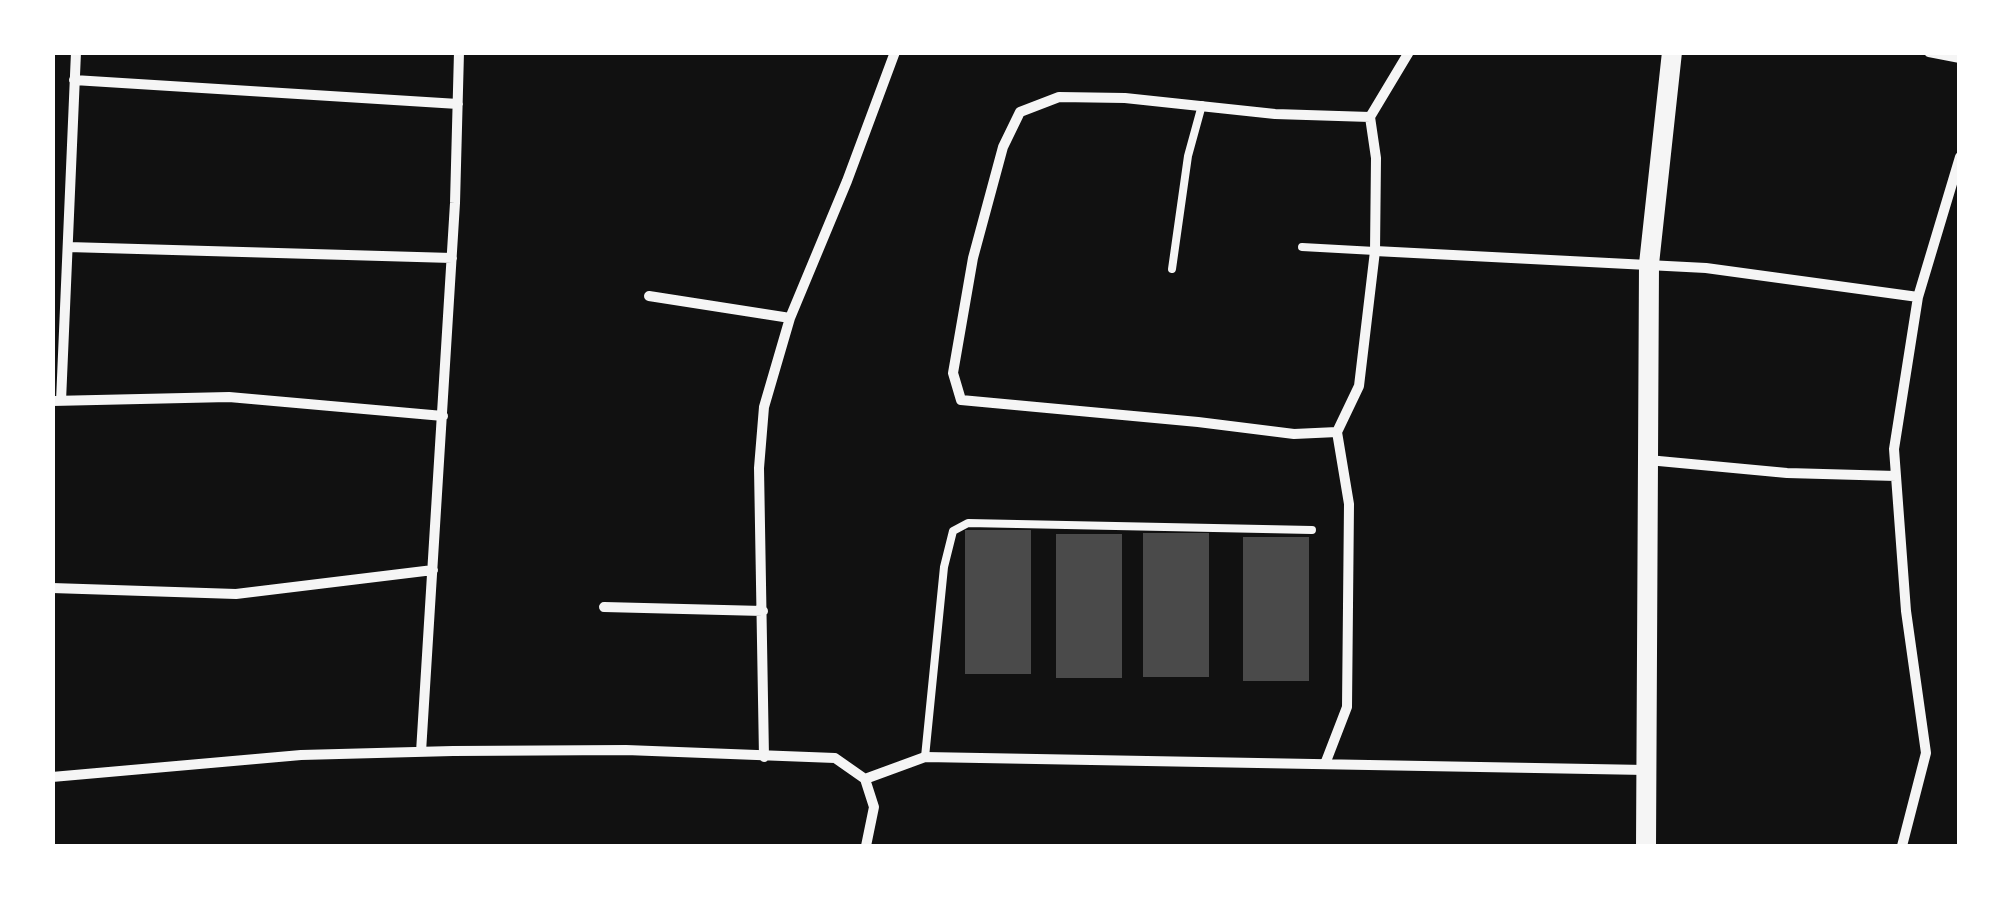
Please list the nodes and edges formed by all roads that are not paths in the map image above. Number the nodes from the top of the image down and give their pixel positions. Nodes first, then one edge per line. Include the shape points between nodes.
1 (76, 52) edge
2 (459, 52) edge
3 (894, 52) edge
4 (1410, 52) edge
5 (1672, 52) edge
6 (1930, 52) edge
7 (1960, 58) edge
8 (74, 80) junction
9 (458, 104) junction
10 (1202, 105) junction
11 (1370, 117) junction
12 (1960, 157) edge
13 (68, 246) junction
14 (1302, 247) dead end
15 (1375, 250) junction
16 (452, 258) junction
17 (1650, 264) junction
18 (1172, 269) dead end
19 (649, 296) dead end
20 (1918, 297) junction
21 (790, 318) junction
22 (57, 402) edge
23 (443, 416) junction
24 (1337, 432) junction
25 (1648, 460) junction
26 (1896, 476) junction
27 (1312, 530) dead end
28 (433, 570) junction
29 (52, 588) edge
30 (604, 607) dead end
31 (763, 611) junction
32 (421, 752) junction
33 (764, 757) junction
34 (924, 757) junction
35 (1324, 764) junction
36 (1647, 770) junction
37 (52, 777) edge
38 (865, 778) junction
39 (866, 846) edge
40 (1646, 846) edge
41 (1902, 846) edge

1 - 8 street
2 - 9 street
3 - 21 street
4 - 11 street
5 - 17 main road
6 - 7 street
8 - 9 street
8 - 13 street
9 - 16 street
10 - 11 street
10 - 18 lane
10 - 24 street via 1058,97 1020,112 1003,147 973,258 954,372 961,400 1294,434
11 - 15 street
12 - 20 street
13 - 16 street
13 - 22 street
14 - 15 lane
15 - 17 street
15 - 24 street via 1359,386
16 - 23 street
17 - 20 street
17 - 25 main road
19 - 21 street
20 - 26 street via 1894,449
21 - 31 street via 764,407
22 - 23 street via 228,397
23 - 28 street
24 - 35 street via 1350,504 1347,707
25 - 26 street
25 - 36 main road
26 - 41 street via 1926,752
27 - 34 lane via 968,523 953,531
28 - 29 street via 236,594
28 - 32 street
30 - 31 street
31 - 33 street
32 - 33 street
32 - 37 street via 301,755
33 - 38 street via 835,758
34 - 35 street
34 - 38 street
35 - 36 street
36 - 40 main road
38 - 39 street via 874,806

